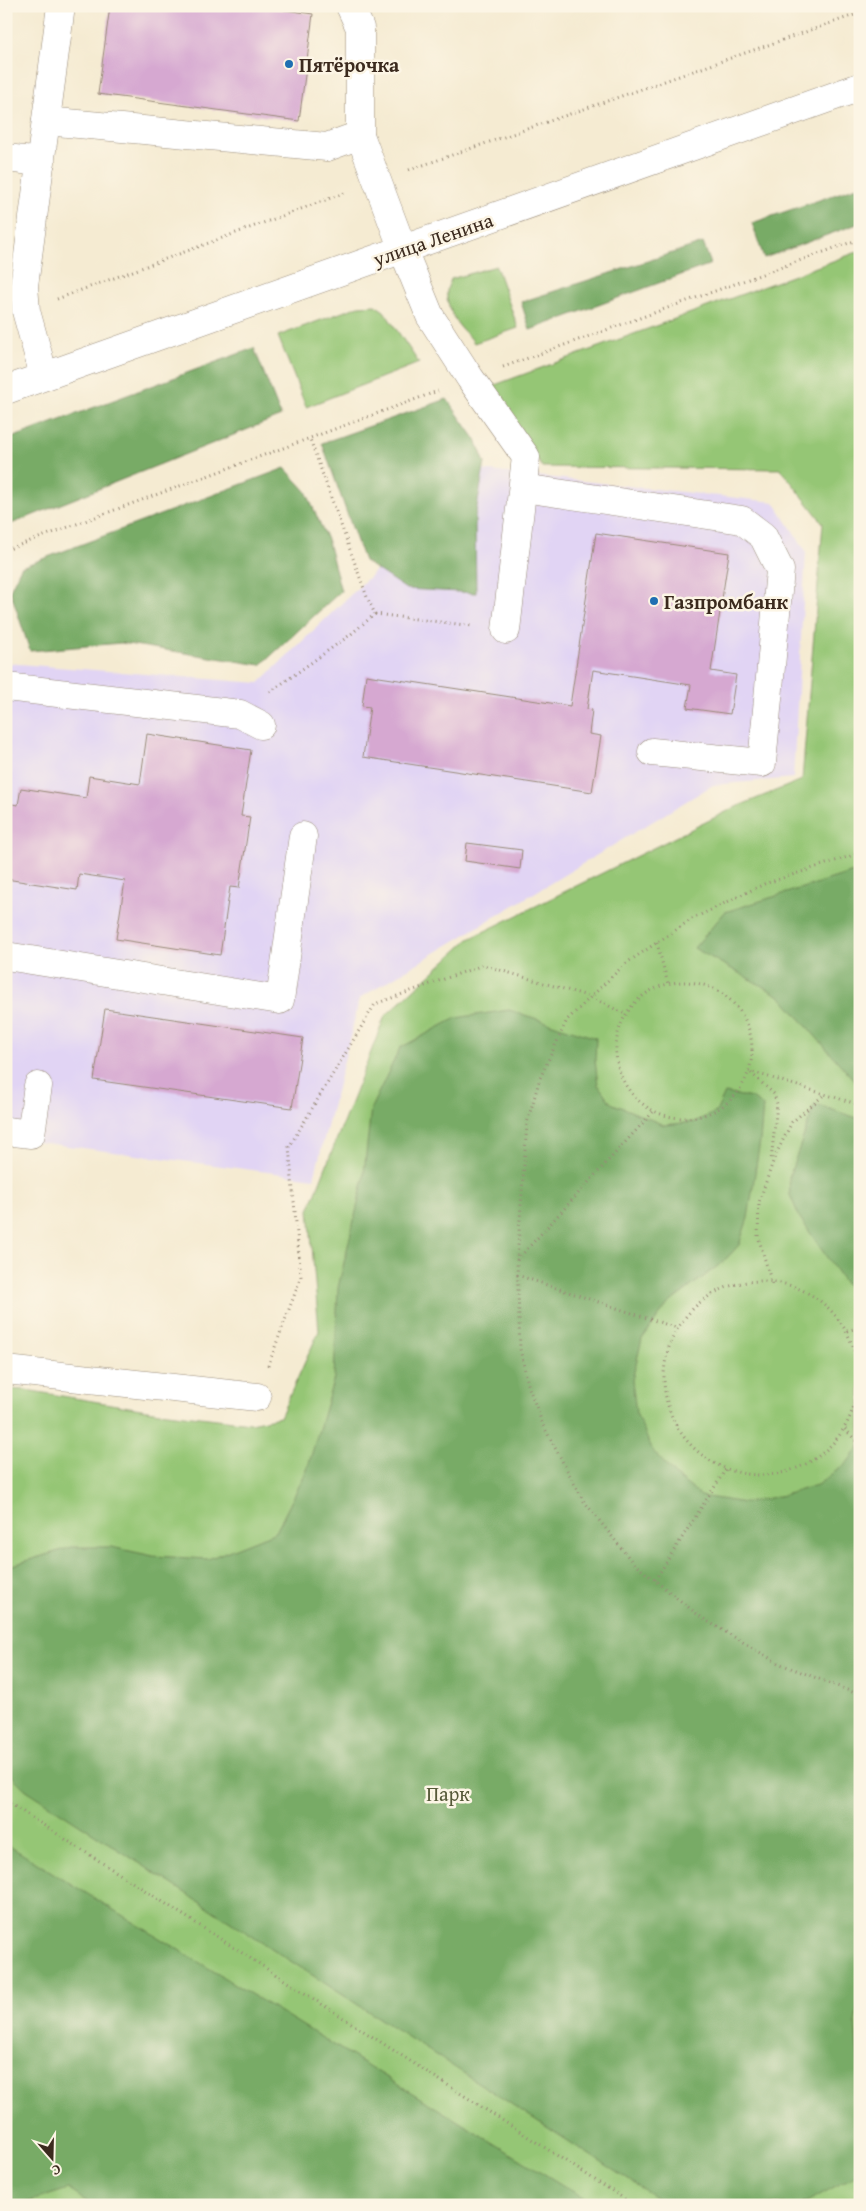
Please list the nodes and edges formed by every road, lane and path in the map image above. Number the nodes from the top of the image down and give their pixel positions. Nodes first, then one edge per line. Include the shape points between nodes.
1 (61, 6) edge
2 (350, 6) edge
3 (860, 13) edge
4 (860, 88) edge
5 (46, 121) junction
6 (360, 135) junction
7 (6, 158) edge
8 (41, 162) junction
9 (377, 181) junction
10 (860, 239) edge
11 (403, 250) junction
12 (26, 310) junction
13 (44, 376) junction
14 (470, 378) junction
15 (6, 390) edge
16 (310, 439) junction
17 (523, 488) junction
18 (6, 550) edge
19 (375, 614) junction
20 (506, 630) joint
21 (6, 687) edge
22 (250, 720) joint
23 (652, 752) dead end
24 (303, 836) dead end
25 (860, 853) edge
26 (657, 943) junction
27 (6, 956) edge
28 (668, 984) junction
29 (591, 997) junction
30 (625, 1014) junction
31 (749, 1071) junction
32 (38, 1086) dead end
33 (824, 1094) junction
34 (860, 1105) edge
35 (652, 1112) junction
36 (6, 1131) edge
37 (770, 1171) junction
38 (517, 1260) junction
39 (517, 1275) junction
40 (772, 1284) junction
41 (860, 1327) edge
42 (677, 1328) junction
43 (847, 1331) junction
44 (6, 1370) edge
45 (257, 1397) joint
46 (845, 1429) junction
47 (860, 1445) edge
48 (726, 1468) junction
49 (655, 1580) junction
50 (860, 1695) edge
51 (6, 1801) edge
52 (634, 2205) edge

1 - 5 main road
2 - 6 main road via 360,28
3 - 9 path
4 - 11 main road, улица Ленина
5 - 6 main road via 327,147
5 - 8 main road
6 - 9 main road
7 - 8 main road
8 - 12 main road via 24,286
9 - 11 main road
9 - 12 path
10 - 14 path
11 - 13 main road, улица Ленина
11 - 14 main road via 430,316
12 - 13 main road
13 - 15 main road, улица Ленина
14 - 16 path
14 - 17 main road via 526,457
16 - 18 path
16 - 19 path
17 - 20 main road
17 - 23 main road via 742,520 763,536 780,570 762,763
19 - 20 path
19 - 22 path
21 - 22 main road
24 - 27 main road via 280,1000
25 - 26 path via 764,884 692,919
26 - 28 path
26 - 29 path via 625,964
28 - 30 path via 640,997
28 - 31 path via 682,981 705,984 725,995 741,1011 750,1031 753,1054
29 - 30 path
29 - 38 path via 567,1020 540,1078 527,1123
29 - 45 path via 483,965 375,1004 289,1147 301,1277
30 - 35 path via 616,1035 615,1058 621,1080 634,1098
31 - 33 path
31 - 35 path via 736,1096 718,1110 697,1118 674,1119
31 - 37 path via 774,1094 777,1104
32 - 36 main road via 31,1134
33 - 34 path
33 - 37 path via 792,1122
35 - 38 path
37 - 40 path via 759,1202 758,1236
38 - 39 path
39 - 42 path
39 - 49 path via 520,1349 529,1388 543,1425 583,1500 633,1563
40 - 42 path via 728,1286 699,1303
40 - 43 path via 787,1284 811,1294 832,1310
41 - 43 path
42 - 48 path via 665,1360 664,1393 676,1425 697,1452
43 - 46 path via 857,1363 857,1397
44 - 45 main road
46 - 47 path
46 - 48 path via 822,1454 792,1470 759,1476
48 - 49 path
49 - 50 path via 702,1618 778,1663
51 - 52 path

